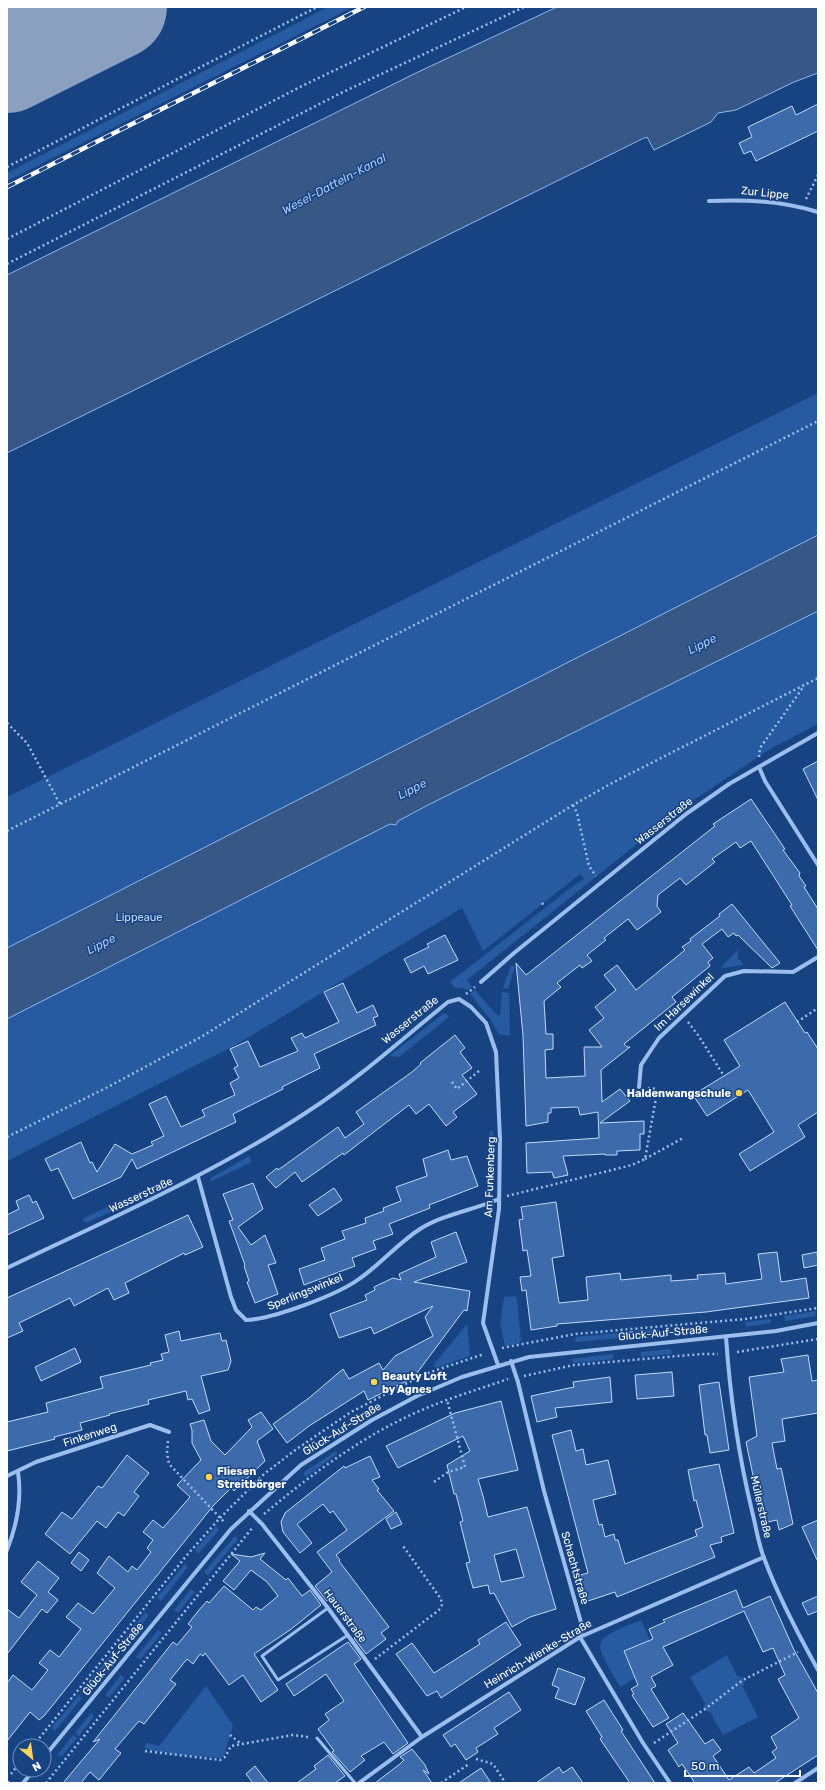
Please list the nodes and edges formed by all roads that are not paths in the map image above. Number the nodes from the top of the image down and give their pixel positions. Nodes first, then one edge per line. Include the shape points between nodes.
1 (709, 201) dead end
2 (818, 212) edge
3 (818, 733) edge
4 (759, 767) junction
5 (818, 865) edge
6 (818, 957) edge
7 (481, 982) road end
8 (460, 999) joint
9 (639, 1088) dead end
10 (198, 1177) junction
11 (499, 1199) junction
12 (7, 1268) edge
13 (818, 1323) edge
14 (726, 1337) junction
15 (511, 1361) junction
16 (498, 1365) junction
17 (170, 1432) road end
18 (18, 1472) junction
19 (7, 1476) edge
20 (249, 1511) junction
21 (7, 1550) edge
22 (764, 1557) junction
23 (328, 1608) junction
24 (348, 1635) junction
25 (580, 1637) junction
26 (818, 1670) edge
27 (422, 1736) junction
28 (317, 1738) road end
29 (52, 1748) edge
30 (818, 1768) edge
31 (355, 1783) edge
32 (359, 1783) edge
33 (670, 1783) edge
34 (795, 1783) edge

1 - 2 street, Zur Lippe via 740,199 773,202
3 - 4 street, Wasserstraße
4 - 5 street via 765,781
4 - 7 street, Wasserstraße via 686,814
6 - 9 street, Im Harsewinkel via 793,972 744,971 725,976 659,1038 641,1065
8 - 10 street, Wasserstraße via 448,1002 309,1112
8 - 11 street, Am Funkenberg via 486,1023 496,1052 500,1139
10 - 11 street, Sperlingswinkel via 231,1297 236,1310 246,1320 269,1317 341,1290 360,1279 421,1228
10 - 12 street, Wasserstraße
11 - 16 street, Am Funkenberg via 492,1274 483,1323
13 - 14 street, Glück-Auf-Straße
14 - 15 street, Glück-Auf-Straße via 566,1352
14 - 22 street, Müllerstraße via 733,1416
15 - 16 street, Glück-Auf-Straße
15 - 25 street, Schachtstraße via 582,1626
16 - 20 street, Glück-Auf-Straße via 462,1376 372,1420 301,1465
17 - 18 street, Finkenweg via 150,1425 36,1462
18 - 19 street, Finkenweg
18 - 21 street via 20,1487 16,1528
20 - 23 street, Hauerstraße
20 - 29 street, Glück-Auf-Straße via 231,1529
22 - 25 street, Heinrich-Wienke-Straße
22 - 26 street, Müllerstraße
23 - 24 street, Hauerstraße
23 - 24 lane via 262,1656 278,1680
24 - 27 street, Hauerstraße
25 - 27 street, Heinrich-Wienke-Straße
25 - 33 street, Schachtstraße
27 - 32 street, Heinrich-Wienke-Straße
28 - 31 lane
30 - 34 street

